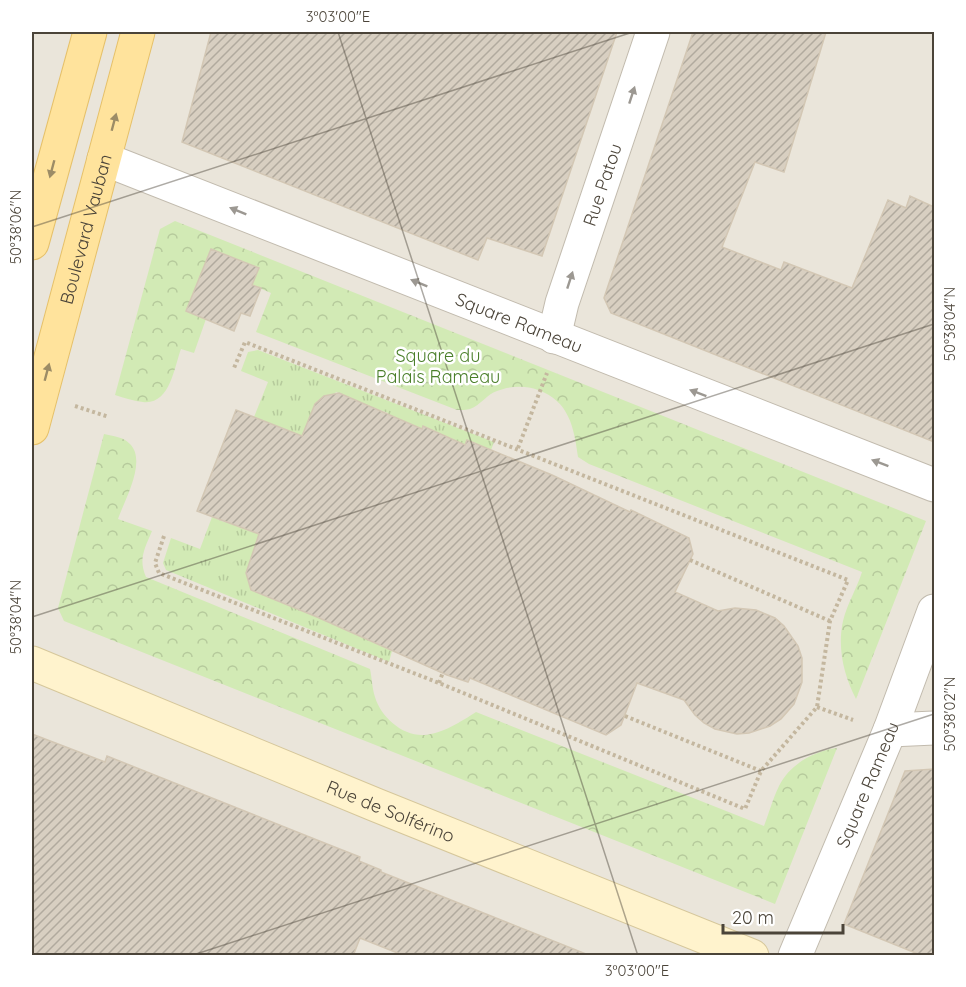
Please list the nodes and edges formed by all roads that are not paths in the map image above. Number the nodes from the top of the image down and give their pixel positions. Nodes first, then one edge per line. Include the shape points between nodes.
1 (90, 32) edge
2 (138, 32) edge
3 (653, 32) edge
4 (104, 159) junction
5 (32, 243) edge
6 (555, 337) junction
7 (32, 428) edge
8 (934, 485) edge
9 (934, 611) edge
10 (32, 663) edge
11 (934, 728) edge
12 (890, 730) junction
13 (752, 956) edge
14 (795, 956) edge

1 -> 5 main road
4 -> 2 main road, Boulevard Vauban
6 -> 3 street, Rue Patou via 562,303
6 -> 4 street, Square Rameau
7 -> 4 main road, Boulevard Vauban
8 -> 6 street, Square Rameau
9 - 12 street, Square Rameau
10 - 13 main road, Rue de Solférino
11 - 12 street
12 - 14 street, Square Rameau

